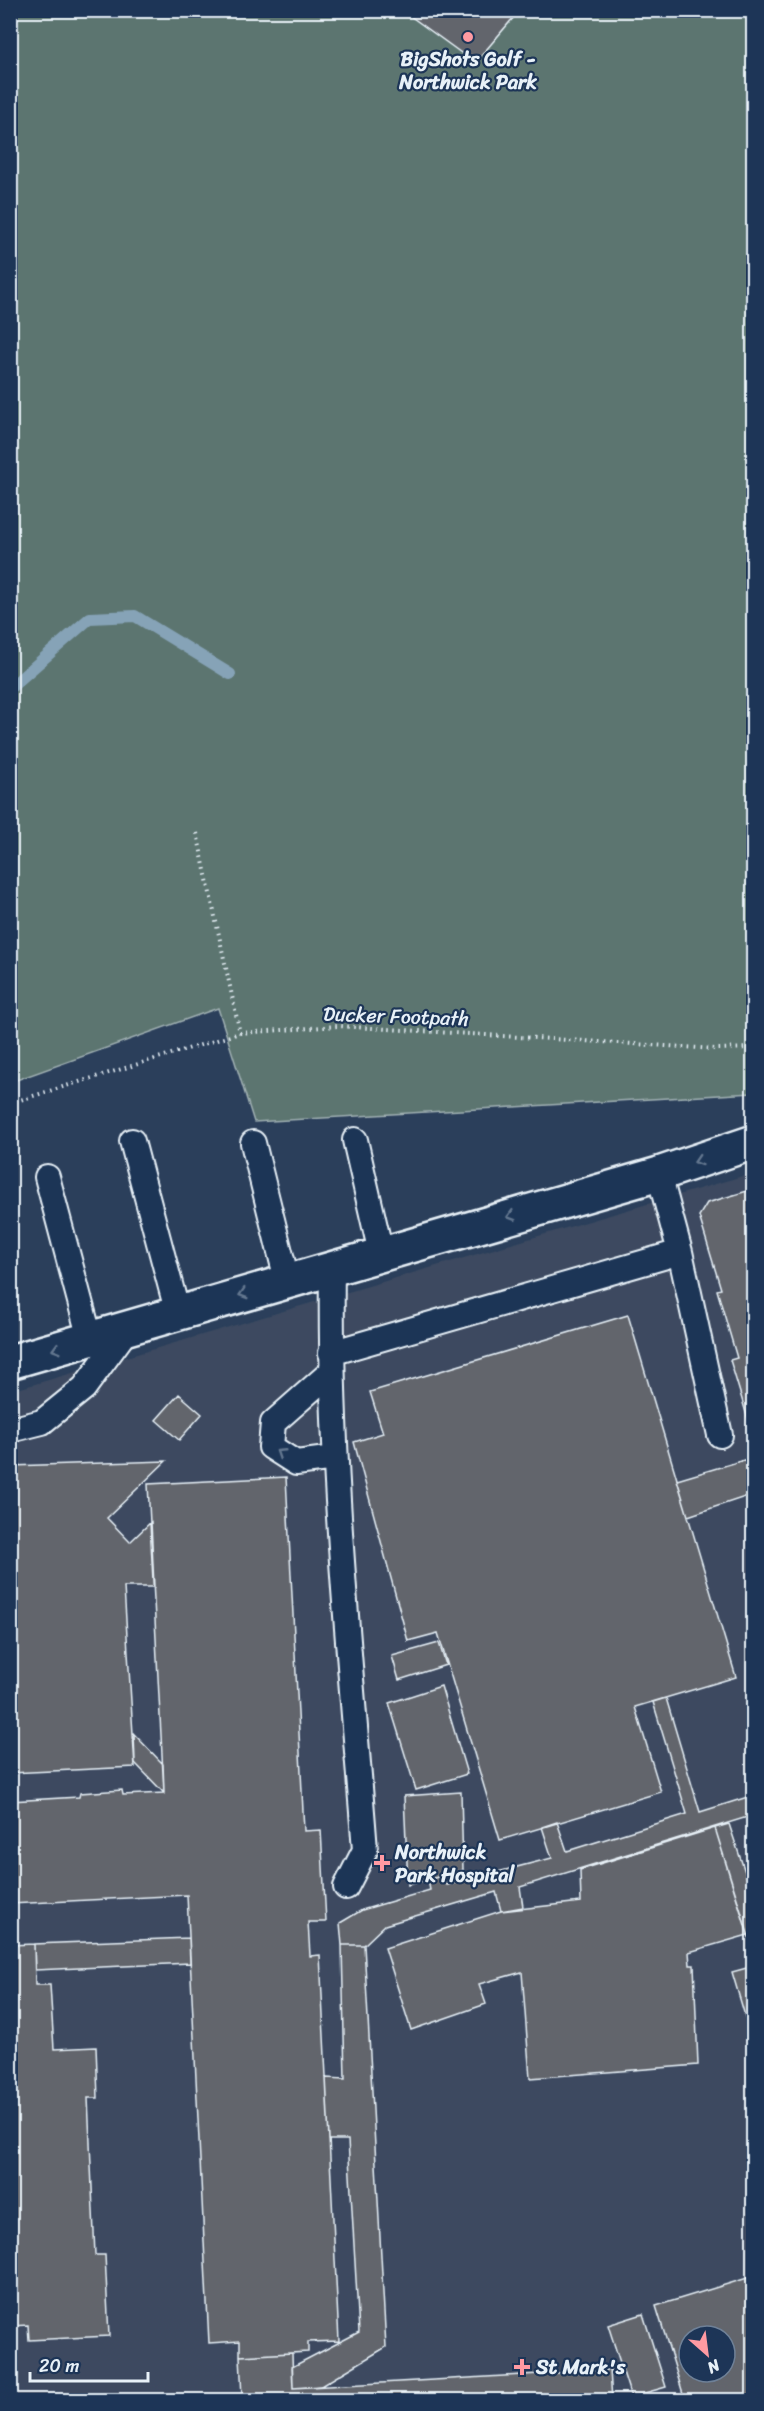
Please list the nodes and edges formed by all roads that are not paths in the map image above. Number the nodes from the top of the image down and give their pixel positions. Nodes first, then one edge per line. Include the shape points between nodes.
1 (355, 1140) dead end
2 (132, 1141) dead end
3 (252, 1143) dead end
4 (753, 1143) edge
5 (658, 1174) junction
6 (47, 1177) dead end
7 (680, 1252) junction
8 (381, 1253) junction
9 (333, 1267) junction
10 (287, 1280) junction
11 (178, 1314) junction
12 (128, 1329) junction
13 (90, 1340) junction
14 (10, 1362) edge
15 (331, 1362) junction
16 (10, 1430) edge
17 (720, 1435) dead end
18 (336, 1458) junction
19 (346, 1887) dead end

1 - 8 lane
2 - 11 lane
3 - 10 lane
4 -> 5 street
5 - 7 lane
5 -> 8 street
6 - 13 lane
7 - 15 lane
7 - 17 lane
8 - 9 street
9 - 10 street
9 - 15 lane
10 -> 11 street
11 - 12 street
12 - 13 street
12 - 16 lane via 84,1389 42,1422
13 -> 14 street
15 - 18 lane
18 -> 15 lane via 296,1463 271,1447 273,1424
18 - 19 lane via 365,1850

